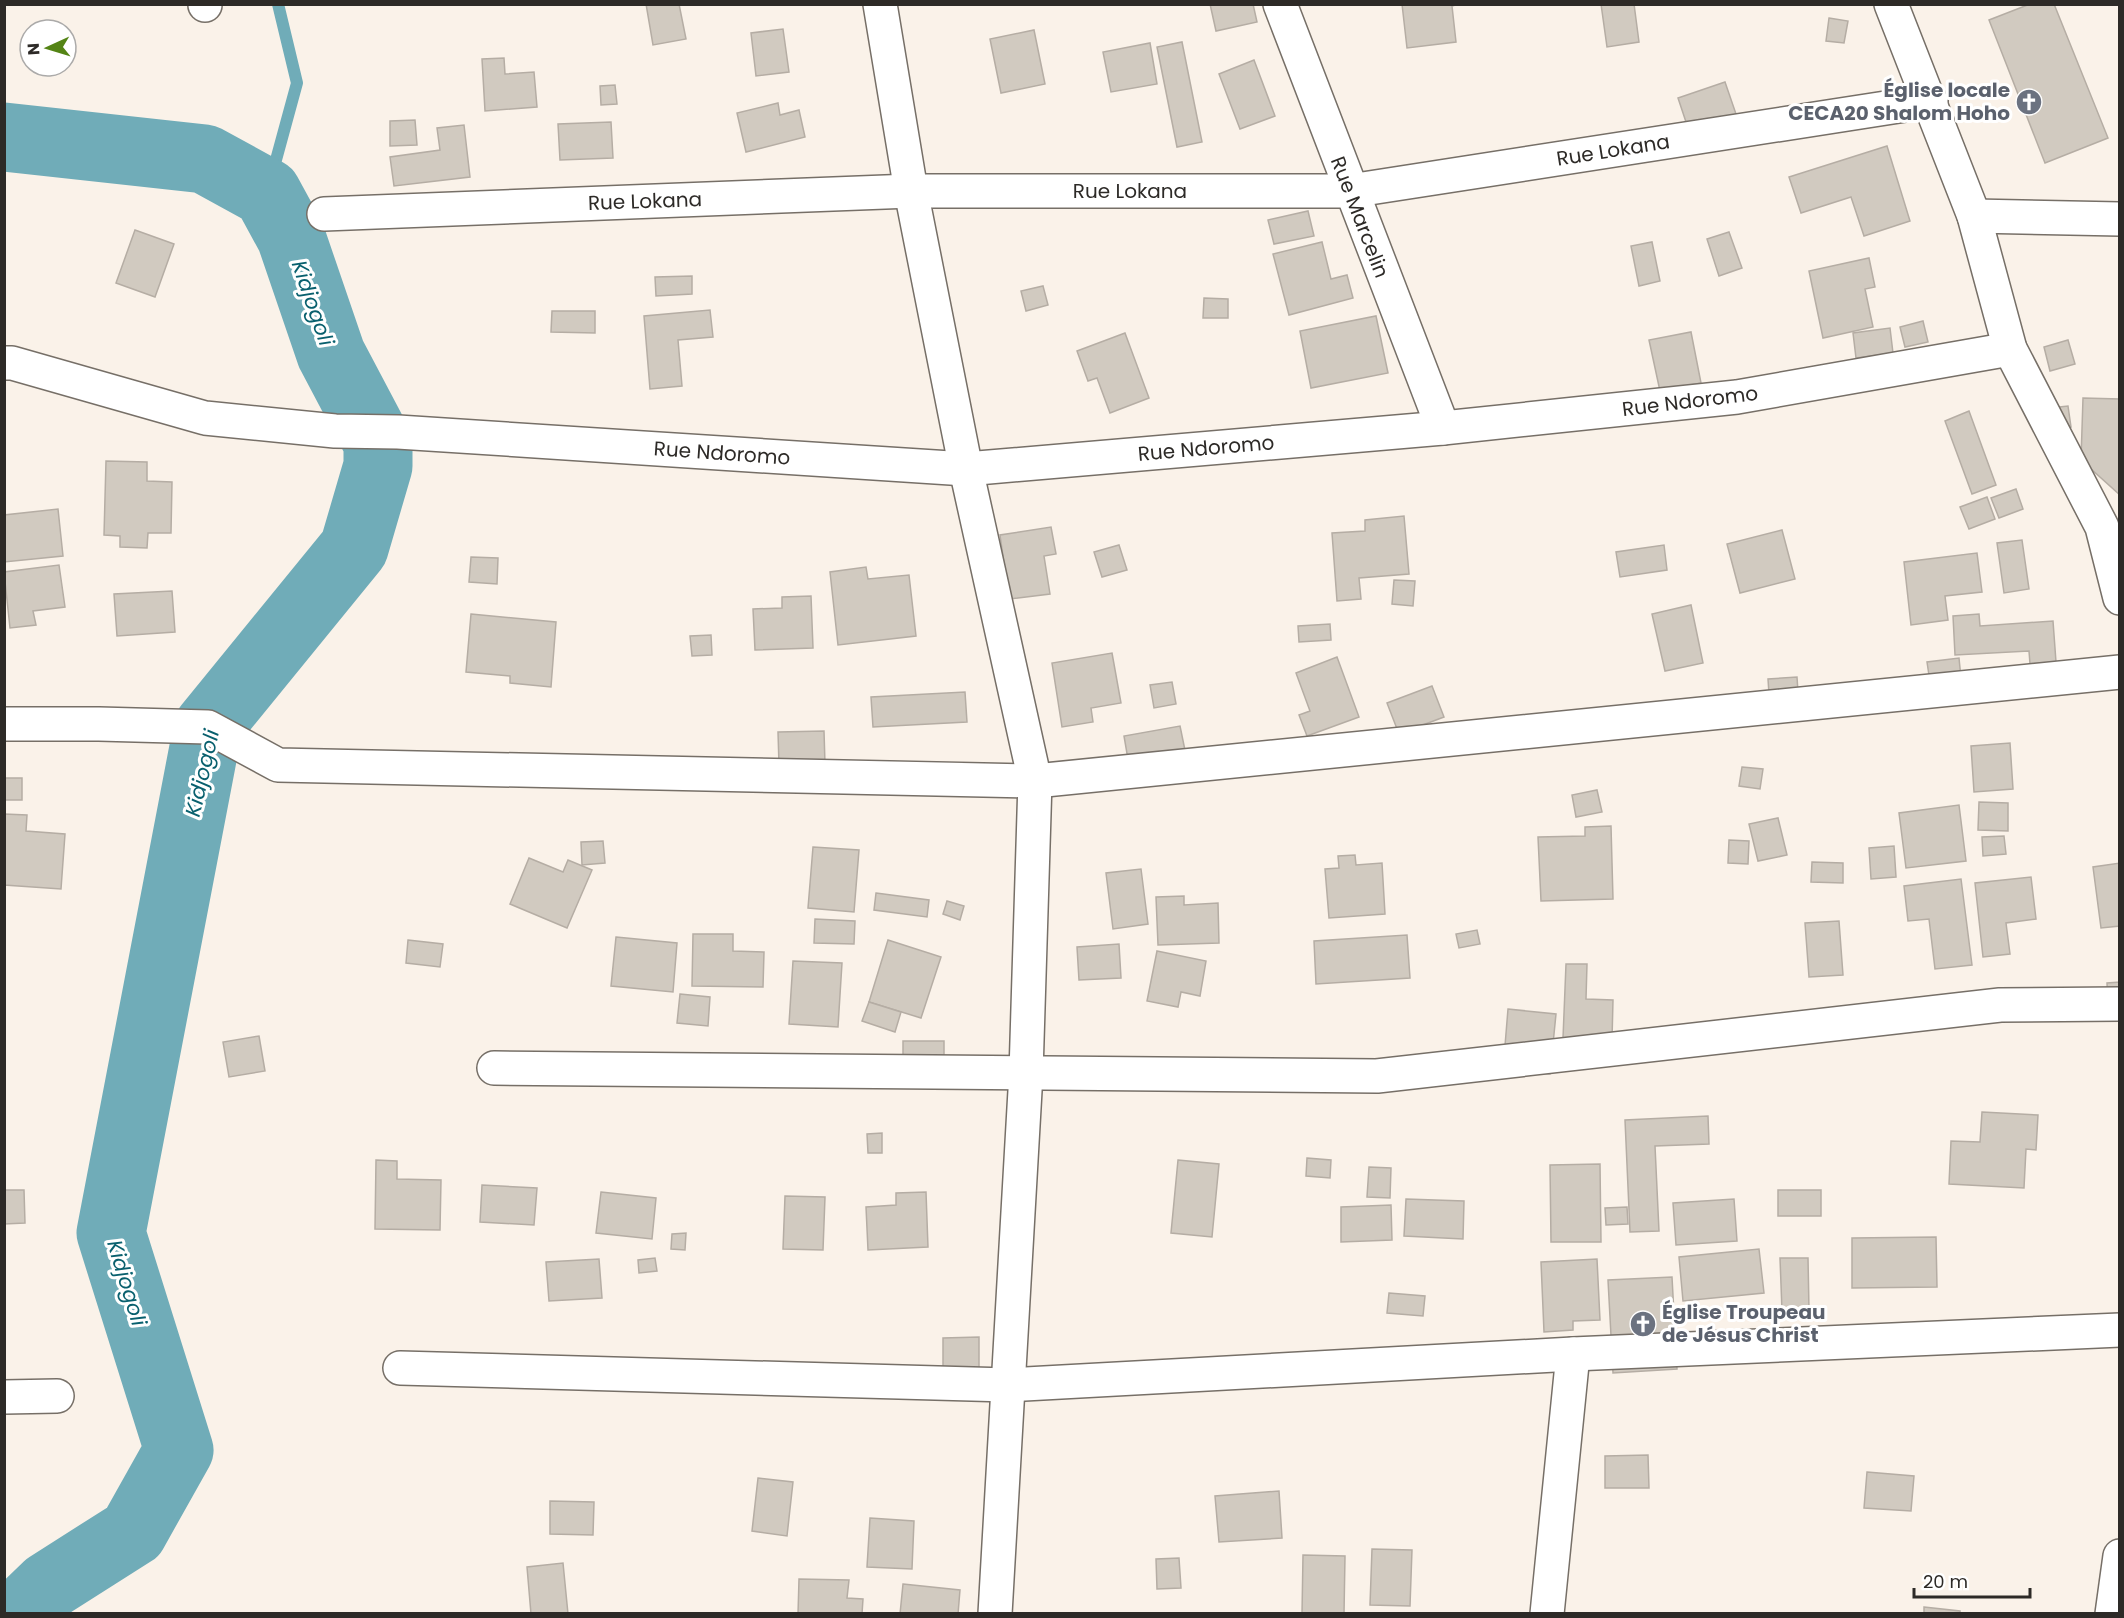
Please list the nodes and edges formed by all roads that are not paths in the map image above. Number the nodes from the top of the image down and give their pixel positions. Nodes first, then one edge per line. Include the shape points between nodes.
1 (880, 4) edge
2 (1280, 4) edge
3 (1891, 4) edge
4 (1931, 101) junction
5 (911, 191) junction
6 (1350, 191) junction
7 (324, 214) dead end
8 (1974, 216) junction
9 (2120, 219) edge
10 (2010, 349) junction
11 (4, 363) edge
12 (1443, 428) junction
13 (966, 469) junction
14 (2111, 527) edge
15 (2120, 598) edge
16 (2120, 672) edge
17 (4, 724) edge
18 (1035, 781) junction
19 (2120, 1004) edge
20 (494, 1068) dead end
21 (1026, 1073) junction
22 (2120, 1330) edge
23 (1573, 1354) junction
24 (400, 1368) dead end
25 (1008, 1385) junction
26 (57, 1396) dead end
27 (4, 1397) edge
28 (2120, 1556) edge
29 (995, 1614) edge
30 (1546, 1614) edge
31 (2112, 1614) edge

1 - 5 street
2 - 6 street, Rue Marcelin
3 - 4 street
4 - 6 street, Rue Lokana
4 - 8 street
5 - 6 street, Rue Lokana
5 - 7 street, Rue Lokana
5 - 13 street
6 - 12 street, Rue Marcelin
8 - 9 street
8 - 10 street
10 - 12 street, Rue Ndoromo via 1737,397
10 - 14 street
11 - 13 street, Rue Ndoromo via 205,418 335,431
12 - 13 street, Rue Ndoromo
13 - 18 street
14 - 15 street
16 - 18 street
17 - 18 street via 208,727 279,765
18 - 21 street
19 - 21 street via 2000,1005 1377,1076
20 - 21 street
21 - 25 street
22 - 23 street
23 - 25 street
23 - 30 street
24 - 25 street
25 - 29 street
26 - 27 street
28 - 31 street

